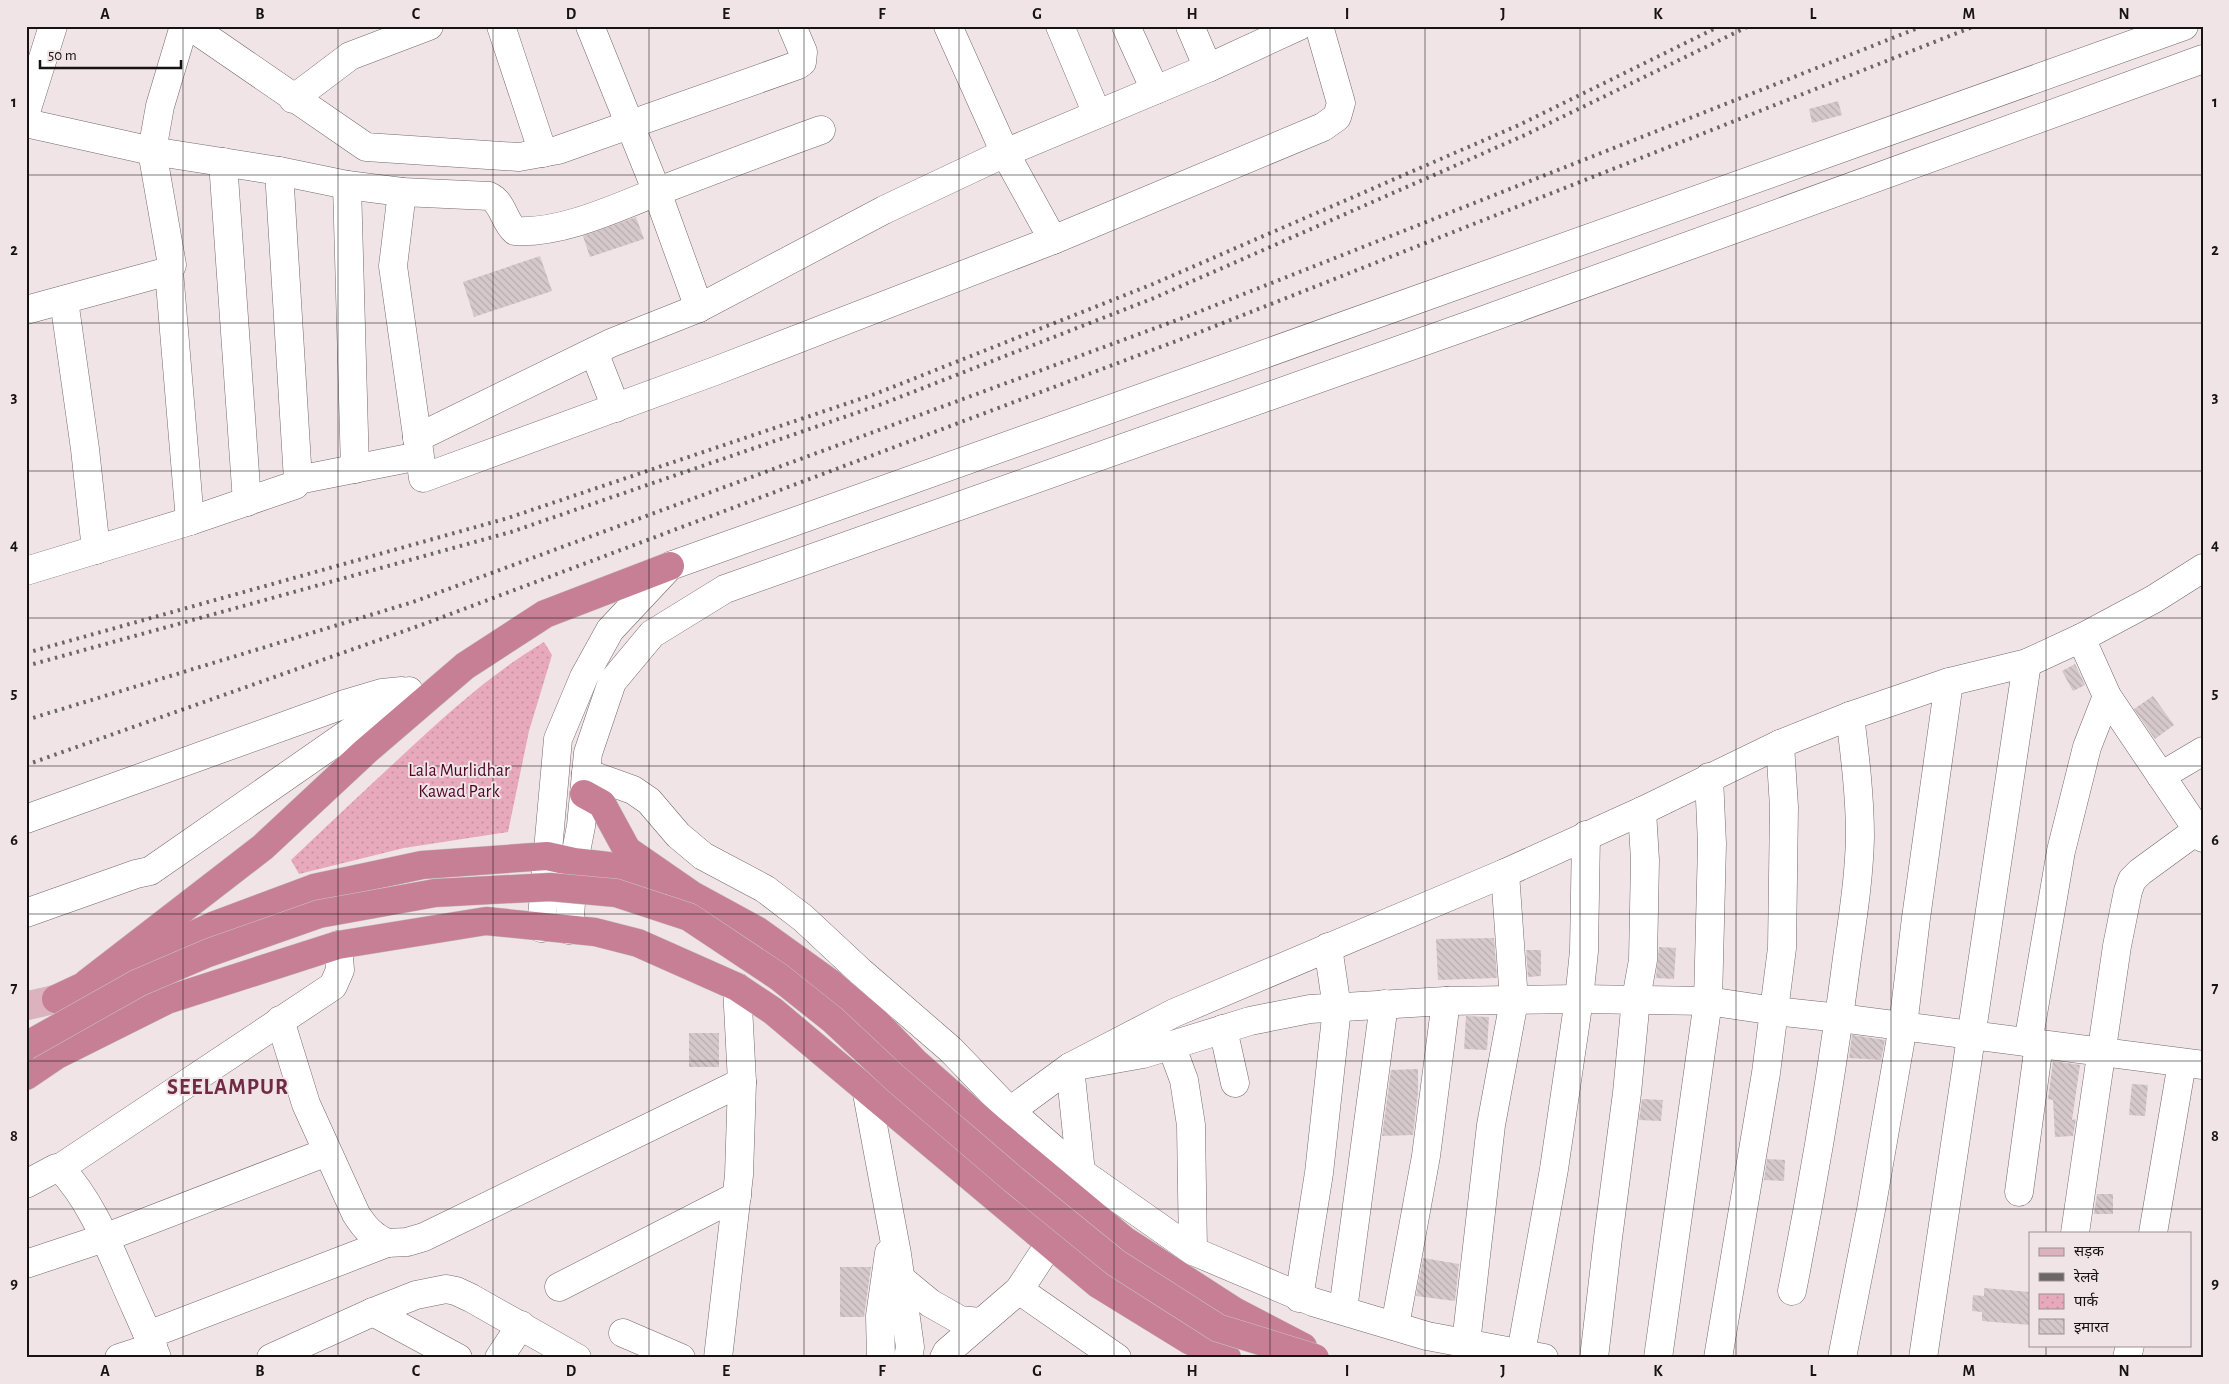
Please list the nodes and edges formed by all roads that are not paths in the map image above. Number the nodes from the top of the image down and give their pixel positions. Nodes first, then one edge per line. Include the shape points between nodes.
1 (53, 26) edge
2 (184, 26) edge
3 (190, 26) edge
4 (429, 26) edge
5 (501, 26) edge
6 (590, 26) edge
7 (792, 26) edge
8 (948, 26) edge
9 (1060, 26) edge
10 (1126, 26) edge
11 (1190, 26) edge
12 (1298, 26) edge
13 (1319, 26) edge
14 (2184, 26) edge
15 (2203, 59) edge
16 (1208, 68) junction
17 (1155, 90) junction
18 (293, 99) junction
19 (26, 112) edge
20 (1097, 114) junction
21 (26, 123) edge
22 (631, 125) junction
23 (821, 130) dead end
24 (152, 151) junction
25 (543, 153) junction
26 (1005, 154) junction
27 (223, 162) junction
28 (279, 170) junction
29 (347, 185) junction
30 (402, 192) junction
31 (658, 192) junction
32 (1053, 240) junction
33 (169, 271) junction
34 (64, 300) junction
35 (699, 308) junction
36 (26, 310) edge
37 (594, 352) junction
38 (616, 408) junction
39 (418, 447) junction
40 (355, 469) junction
41 (298, 480) junction
42 (247, 502) junction
43 (190, 521) junction
44 (96, 550) junction
45 (670, 566) junction
46 (2203, 568) edge
47 (26, 571) edge
48 (626, 613) junction
49 (652, 634) junction
50 (2081, 638) junction
51 (2026, 663) junction
52 (1949, 682) junction
53 (418, 695) junction
54 (2107, 696) junction
55 (1850, 716) junction
56 (1780, 744) junction
57 (2203, 751) edge
58 (2161, 776) junction
59 (1709, 777) junction
60 (585, 783) junction
61 (1642, 811) junction
62 (26, 819) edge
63 (2201, 831) edge
64 (1586, 834) junction
65 (546, 856) junction
66 (574, 862) junction
67 (1505, 873) junction
68 (692, 896) junction
69 (26, 913) edge
70 (541, 928) junction
71 (569, 930) junction
72 (338, 945) junction
73 (1328, 947) junction
74 (87, 983) junction
75 (737, 987) junction
76 (56, 999) joint
77 (1580, 999) junction
78 (1636, 999) junction
79 (1446, 1001) junction
80 (1514, 1001) junction
81 (1708, 1001) junction
82 (1384, 1004) junction
83 (26, 1006) edge
84 (1338, 1008) junction
85 (1775, 1012) junction
86 (1840, 1018) junction
87 (280, 1020) junction
88 (1903, 1026) junction
89 (1223, 1029) junction
90 (1972, 1035) junction
91 (2034, 1044) junction
92 (1171, 1045) junction
93 (26, 1046) edge
94 (2101, 1052) junction
95 (2192, 1064) edge
96 (1070, 1067) junction
97 (26, 1076) edge
98 (742, 1082) junction
99 (1235, 1083) dead end
100 (866, 1088) junction
101 (1010, 1110) junction
102 (327, 1152) junction
103 (60, 1168) junction
104 (1081, 1173) junction
105 (26, 1184) edge
106 (2019, 1192) dead end
107 (737, 1196) junction
108 (2075, 1232) edge
109 (2153, 1232) edge
110 (894, 1235) junction
111 (104, 1238) junction
112 (387, 1242) junction
113 (1050, 1243) junction
114 (1193, 1251) junction
115 (26, 1264) edge
116 (901, 1279) junction
117 (560, 1288) dead end
118 (1018, 1290) junction
119 (1792, 1291) dead end
120 (1299, 1298) junction
121 (1343, 1310) junction
122 (373, 1312) junction
123 (980, 1322) junction
124 (521, 1326) junction
125 (1395, 1326) junction
126 (624, 1333) dead end
127 (1466, 1343) junction
128 (152, 1347) edge
129 (1532, 1356) edge
130 (119, 1358) edge
131 (271, 1358) edge
132 (458, 1358) edge
133 (499, 1358) edge
134 (577, 1358) edge
135 (681, 1358) edge
136 (718, 1358) edge
137 (881, 1358) edge
138 (908, 1358) edge
139 (944, 1358) edge
140 (1117, 1358) edge
141 (1227, 1358) edge
142 (1316, 1358) edge
143 (1324, 1358) edge
144 (1594, 1358) edge
145 (1658, 1358) edge
146 (1718, 1358) edge
147 (1842, 1358) edge
148 (1923, 1358) edge

1 - 19 street
2 - 24 street via 160,106
3 - 18 street
4 - 18 street via 350,56
5 - 25 street
6 - 22 street
7 - 22 street via 803,52 802,62 798,65
8 - 26 street
9 - 20 street
10 - 17 street
11 - 16 street
12 - 16 street
13 - 32 street via 1340,103 1336,117 1309,134
14 - 45 street
15 - 49 street via 1466,326 725,589
16 - 17 street
17 - 20 street
18 - 25 street via 366,147 519,157
20 - 26 street
21 - 24 street
22 - 25 street
22 - 31 street
23 - 31 street
24 - 27 street
24 - 33 street via 172,265
26 - 32 street
26 - 35 street via 884,210
27 - 28 street
27 - 42 street
28 - 29 street
28 - 41 street
29 - 30 street
29 - 40 street
30 - 31 street via 489,196 497,201 510,227 523,232 565,224
30 - 39 street via 393,266
31 - 35 street
32 - 38 street
33 - 34 street
33 - 43 street
34 - 36 street
34 - 44 street
35 - 37 street
37 - 38 street
37 - 39 street
38 - 39 street via 423,478
39 - 40 street
40 - 41 street
41 - 42 street via 290,487
42 - 43 street
43 - 44 street
44 - 47 street
45 - 48 street
45 - 53 highway via 545,614
46 - 50 street via 2154,599
48 - 49 street
48 - 65 street via 610,630 584,677 558,739
49 - 60 street via 612,682 588,753
50 - 51 street
50 - 54 street
51 - 52 street
51 - 90 street
52 - 55 street
52 - 88 street
53 - 62 street via 398,690 345,704
53 - 69 street via 150,871
53 - 74 highway via 366,751 263,847
54 - 58 street
54 - 91 street via 2087,747 2061,851
55 - 56 street
55 - 86 street via 1859,791 1859,856
56 - 59 street
56 - 85 street via 1784,897
57 - 58 street
58 - 63 street
59 - 61 street
59 - 81 street via 1712,854
60 - 66 street
60 - 68 highway via 602,804 627,850
60 - 101 street via 633,790 649,801 678,835 703,856 765,889 804,918 950,1049
61 - 64 street
61 - 78 street via 1646,916
63 - 94 street via 2132,880 2117,946
64 - 67 street
64 - 77 street
65 - 66 highway
65 - 70 street
65 - 74 highway via 422,865 314,888 215,925
66 - 68 highway via 608,866
66 - 71 street
67 - 73 street
67 - 80 street
68 - 143 highway via 758,931 829,982 991,1129 1124,1240 1234,1311
70 - 71 highway
70 - 72 highway via 486,921
71 - 75 highway via 595,932 638,943
72 - 87 street via 340,970 333,986
72 - 97 highway via 167,1000 57,1055
73 - 84 street
73 - 96 street via 1174,1014
74 - 76 highway
75 - 98 street
75 - 100 highway via 773,1011
76 - 83 main road
77 - 78 street
77 - 80 street
77 - 129 street via 1554,1168
78 - 81 street
78 - 144 street
79 - 80 street
79 - 82 street
79 - 125 street via 1426,1156
80 - 127 street via 1491,1125
81 - 85 street
81 - 145 street
82 - 84 street
82 - 121 street
84 - 89 street via 1286,1012
84 - 120 street via 1319,1173
85 - 86 street
85 - 146 street
86 - 88 street
86 - 119 street
87 - 102 street via 302,1094
87 - 103 street
88 - 90 street
88 - 147 street via 1870,1220
89 - 92 street
89 - 99 street
90 - 91 street
90 - 148 street
91 - 94 street
91 - 106 street
92 - 96 street via 1126,1058
92 - 114 street via 1184,1080 1190,1116
93 - 142 highway, bridge via 138,983 208,953 319,914 435,893 550,888 616,893 689,917 779,976 1014,1180 1116,1263 1218,1328
94 - 95 street
94 - 108 street
95 - 109 street
96 - 101 street
96 - 104 street
98 - 107 street
98 - 112 street via 424,1236 408,1242
100 - 110 street
100 - 113 highway
101 - 104 street
102 - 111 street
102 - 112 street via 356,1214 366,1229
103 - 105 street via 51,1169
103 - 111 street via 82,1197
104 - 114 street
107 - 117 street
107 - 136 street
110 - 116 street
110 - 137 street via 882,1300
111 - 115 street
111 - 128 street
112 - 128 street
113 - 118 street
113 - 141 highway via 1098,1284 1189,1340
114 - 120 street
116 - 123 street via 930,1303 960,1320
116 - 138 street via 910,1347
118 - 123 street
118 - 140 street
120 - 121 street
121 - 125 street
122 - 124 street via 416,1295 446,1290 471,1298
122 - 131 street
122 - 132 street
123 - 139 street
124 - 133 street
124 - 134 street
125 - 127 street
126 - 135 street
127 - 129 street
128 - 130 street

